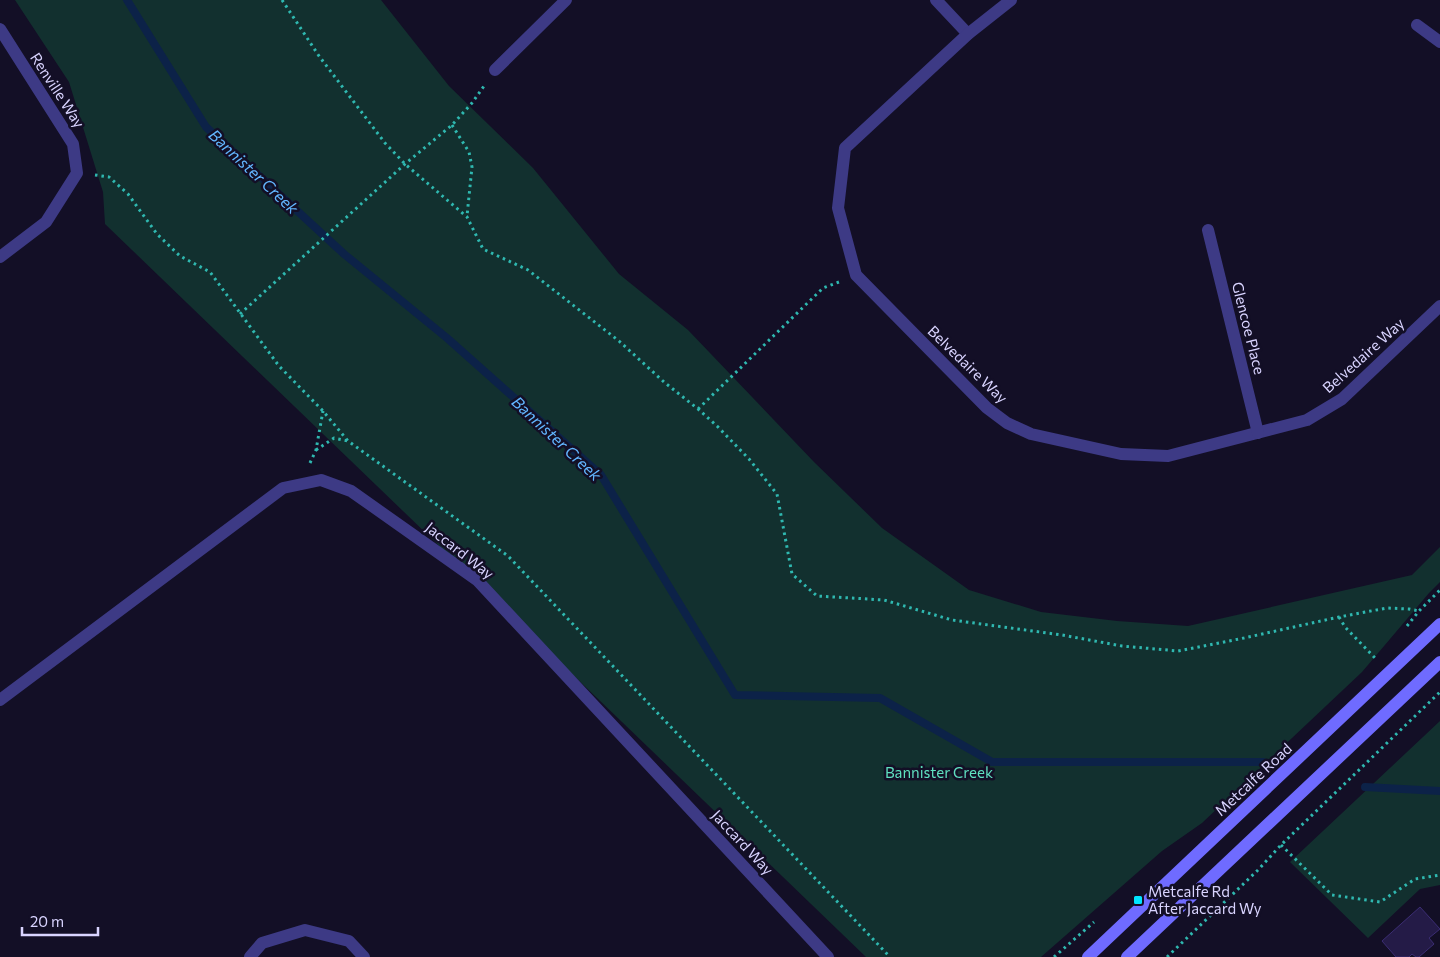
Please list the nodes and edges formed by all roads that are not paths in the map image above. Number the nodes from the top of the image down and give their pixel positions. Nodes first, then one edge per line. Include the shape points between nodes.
1 (566, 0) edge
2 (936, 0) edge
3 (1011, 0) edge
4 (1417, 25) dead end
5 (0, 29) edge
6 (968, 34) junction
7 (1440, 42) edge
8 (495, 70) road end
9 (1208, 230) dead end
10 (0, 257) edge
11 (1440, 306) edge
12 (1258, 433) junction
13 (1440, 624) edge
14 (1440, 662) edge
15 (0, 700) edge
16 (250, 957) edge
17 (364, 957) edge
18 (828, 957) edge
19 (1088, 957) edge
20 (1127, 957) edge

1 - 8 street
2 - 6 street
3 - 6 street, Belvedaire Way
4 - 7 street
5 - 10 street, Renville Way via 74,144 77,173 46,222
6 - 12 street, Belvedaire Way via 845,148 838,208 856,275 986,408 1031,434 1120,454 1168,456
9 - 12 street, Glencoe Place
11 - 12 street, Belvedaire Way via 1342,399 1307,420
13 - 19 main road, Metcalfe Road
14 - 20 main road
15 - 18 street, Jaccard Way via 283,488 321,480 351,491 477,580
16 - 17 street via 262,943 305,930 349,941

